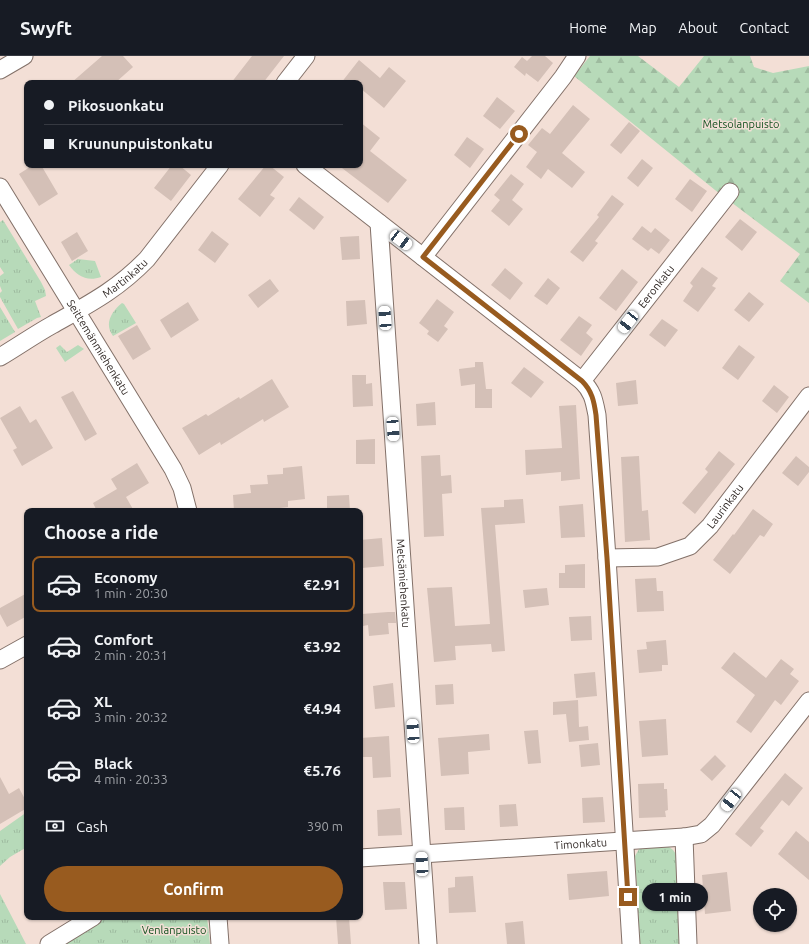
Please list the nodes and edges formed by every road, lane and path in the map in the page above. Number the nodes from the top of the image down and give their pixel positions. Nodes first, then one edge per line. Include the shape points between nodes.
1 (24, 56) edge
2 (306, 56) edge
3 (577, 56) edge
4 (0, 70) edge
5 (287, 80) edge
6 (218, 168) edge
7 (309, 168) edge
8 (0, 187) edge
9 (730, 192) dead end
10 (379, 223) junction
11 (423, 257) junction
12 (77, 312) junction
13 (0, 357) edge
14 (582, 381) junction
15 (809, 396) edge
16 (187, 508) edge
17 (607, 558) junction
18 (24, 647) edge
19 (0, 660) edge
20 (809, 701) edge
21 (684, 837) junction
22 (624, 840) junction
23 (422, 853) junction
24 (363, 858) edge
25 (88, 920) edge
26 (218, 920) edge
27 (49, 944) edge
28 (220, 944) edge
29 (428, 944) edge
30 (631, 944) edge
31 (688, 944) edge

1 - 4 street
2 - 5 street
3 - 11 street
6 - 12 street, Martinkatu via 147,259 114,289
7 - 10 street
8 - 12 street, Seittemänmiehenkatu
9 - 14 street, Eeronkatu
10 - 11 street
10 - 23 street, Metsämiehenkatu
11 - 14 street
12 - 13 street, Martinkatu
12 - 16 street, Seittemänmiehenkatu via 173,469
14 - 17 street via 589,387 596,415
15 - 17 street, Laurinkatu via 710,526 690,546 658,557
17 - 22 street
18 - 19 street
20 - 21 street, Timonkatu via 712,825 701,834
21 - 22 street, Timonkatu
21 - 31 street
22 - 23 street, Timonkatu
22 - 30 street
23 - 24 street, Timonkatu
23 - 29 street, Metsämiehenkatu
25 - 27 street
26 - 28 street

